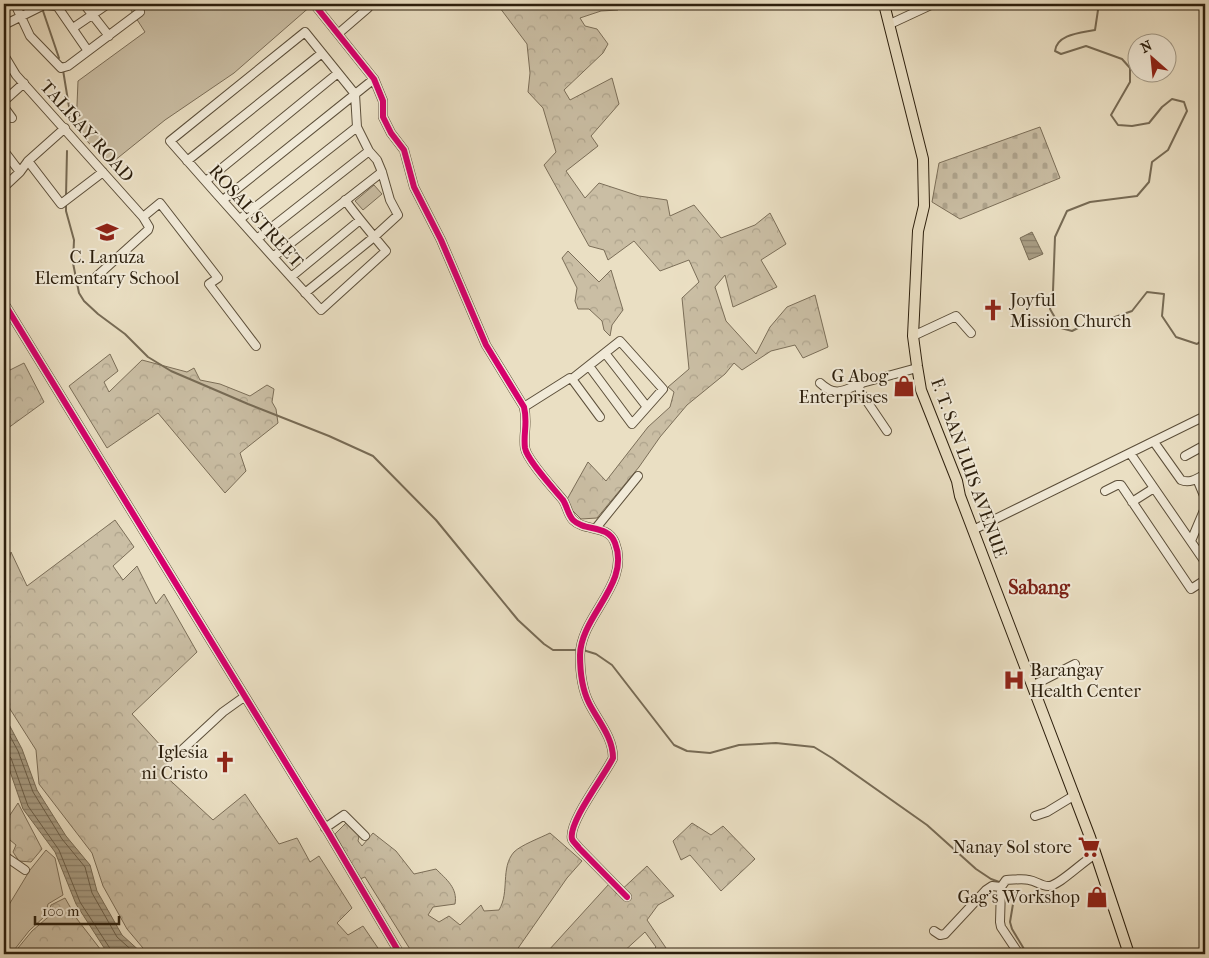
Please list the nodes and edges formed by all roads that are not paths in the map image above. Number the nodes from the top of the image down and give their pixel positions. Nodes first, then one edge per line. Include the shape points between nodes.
1 (15, 4) edge
2 (84, 4) edge
3 (108, 4) edge
4 (314, 4) edge
5 (365, 4) edge
6 (884, 4) edge
7 (933, 4) edge
8 (59, 5) edge
9 (140, 12) dead end
10 (93, 15) junction
11 (21, 16) junction
12 (890, 24) junction
13 (4, 25) edge
14 (72, 28) junction
15 (339, 34) junction
16 (109, 36) junction
17 (88, 51) junction
18 (322, 53) junction
19 (4, 55) edge
20 (338, 73) junction
21 (374, 79) junction
22 (24, 83) junction
23 (355, 94) junction
24 (4, 101) edge
25 (4, 107) edge
26 (12, 118) dead end
27 (358, 127) junction
28 (65, 128) junction
29 (369, 150) junction
30 (5, 154) edge
31 (28, 161) junction
32 (187, 161) junction
33 (20, 172) junction
34 (103, 172) junction
35 (382, 172) junction
36 (206, 181) junction
37 (4, 187) edge
38 (223, 200) junction
39 (345, 200) junction
40 (143, 217) junction
41 (240, 219) junction
42 (360, 220) junction
43 (374, 237) junction
44 (257, 239) junction
45 (273, 257) junction
46 (97, 276) dead end
47 (291, 277) junction
48 (305, 293) junction
49 (4, 303) edge
50 (971, 333) dead end
51 (913, 336) junction
52 (256, 346) dead end
53 (605, 353) junction
54 (589, 366) junction
55 (917, 368) junction
56 (572, 379) junction
57 (820, 383) dead end
58 (862, 383) junction
59 (524, 407) junction
60 (646, 407) junction
61 (1205, 416) edge
62 (600, 417) dead end
63 (887, 431) dead end
64 (1154, 442) junction
65 (1205, 446) edge
66 (1130, 453) junction
67 (1185, 456) dead end
68 (1205, 474) edge
69 (638, 476) dead end
70 (1197, 479) junction
71 (1154, 488) junction
72 (1104, 491) dead end
73 (1205, 498) edge
74 (1132, 502) junction
75 (1205, 508) edge
76 (596, 528) junction
77 (973, 530) junction
78 (1191, 541) junction
79 (1205, 562) edge
80 (1205, 580) edge
81 (1075, 664) dead end
82 (1032, 686) junction
83 (244, 697) junction
84 (182, 750) dead end
85 (1074, 795) junction
86 (1035, 816) dead end
87 (325, 828) junction
88 (365, 836) dead end
89 (1096, 854) junction
90 (4, 858) edge
91 (25, 870) dead end
92 (1001, 887) junction
93 (627, 897) dead end
94 (934, 931) dead end
95 (400, 954) edge
96 (1019, 954) edge
97 (1129, 954) edge

1 - 11 street
2 - 10 street
3 - 10 street
4 - 15 street
5 - 15 street via 368,8
6 - 12 main road, F. T. SAN LUIS AVENUE
7 - 12 street
8 - 11 street via 42,6
8 - 14 street
9 - 16 street
10 - 14 street
10 - 16 street
11 - 13 street
11 - 17 street via 30,36 61,68
12 - 51 main road, F. T. SAN LUIS AVENUE via 923,159 924,206 918,232
14 - 17 street
15 - 21 street
16 - 17 street
18 - 20 street
18 - 32 street
18 - 32 street, ROSAL STREET via 305,32 170,141
19 - 22 street, TALISAY ROAD
20 - 23 street
20 - 36 street
21 - 23 street
21 - 59 street via 383,101 383,117 390,133 404,150 414,187 441,240 486,345
22 - 24 street
22 - 28 street, TALISAY ROAD
23 - 27 street
23 - 38 street
25 - 26 street
27 - 29 street
27 - 41 street
28 - 31 street
28 - 34 street, TALISAY ROAD
29 - 35 street
29 - 44 street
30 - 33 street
31 - 33 street
31 - 34 street via 61,204
32 - 36 street, ROSAL STREET
33 - 37 street
34 - 40 street, TALISAY ROAD
35 - 39 street
35 - 43 street via 398,214
36 - 38 street, ROSAL STREET
38 - 41 street, ROSAL STREET
39 - 42 street
39 - 45 street
40 - 46 street, TALISAY ROAD via 148,230
40 - 52 street via 160,203 218,278 210,284
41 - 44 street, ROSAL STREET
42 - 43 street
42 - 47 street
43 - 48 street
43 - 48 street, ROSAL STREET via 386,251 321,310
44 - 45 street, ROSAL STREET
45 - 47 street, ROSAL STREET
47 - 48 street, ROSAL STREET
49 - 83 street
50 - 51 street via 956,316
51 - 55 main road, F. T. SAN LUIS AVENUE
53 - 54 street
53 - 60 street
53 - 60 street via 620,341 663,389
54 - 56 street
54 - 60 street via 632,424
55 - 58 street
55 - 77 main road, F. T. SAN LUIS AVENUE via 921,390
56 - 59 street
56 - 62 street
57 - 58 street via 830,391 838,392
58 - 63 street via 860,391
59 - 76 street via 527,418 525,449 531,460 565,503 574,520
61 - 64 street
64 - 66 street
64 - 70 street via 1181,480
65 - 67 street
66 - 71 street
66 - 77 street
68 - 70 street
69 - 76 street
70 - 73 street
71 - 74 street
71 - 78 street
72 - 74 street via 1121,485
74 - 80 street via 1191,589
75 - 78 street
76 - 93 street via 614,540 618,561 615,577 586,632 580,654 584,690 609,738 613,758 585,804 572,830 572,840
77 - 82 main road, F. T. SAN LUIS AVENUE
78 - 79 street
81 - 82 street
82 - 85 main road, F. T. SAN LUIS AVENUE
83 - 84 street
83 - 87 street
85 - 86 street
85 - 89 main road, F. T. SAN LUIS AVENUE
87 - 88 street via 344,815
87 - 95 street
89 - 92 street via 1051,886 1026,879 1006,880
89 - 97 main road, F. T. SAN LUIS AVENUE
90 - 91 street
92 - 94 street via 992,886 986,890 945,934
92 - 96 street via 1001,926

